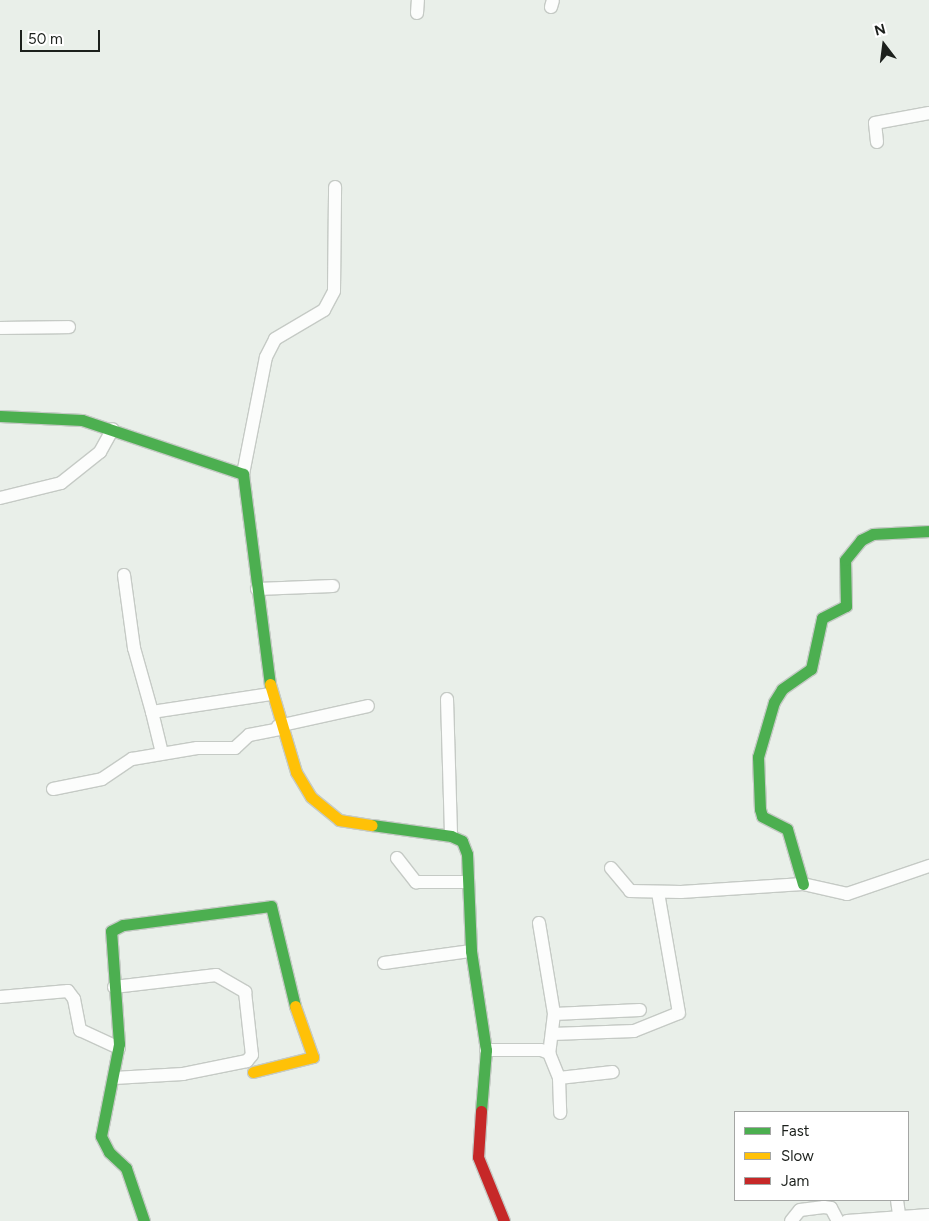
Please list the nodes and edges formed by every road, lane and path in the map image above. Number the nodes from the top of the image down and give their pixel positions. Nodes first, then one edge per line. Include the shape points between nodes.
1 (929, 113) edge
2 (877, 142) dead end
3 (335, 187) dead end
4 (69, 327) dead end
5 (0, 328) edge
6 (0, 416) edge
7 (113, 429) junction
8 (243, 474) junction
9 (0, 498) edge
10 (929, 531) edge
11 (124, 575) dead end
12 (333, 586) dead end
13 (257, 589) junction
14 (271, 694) junction
15 (447, 699) dead end
16 (368, 706) dead end
17 (152, 712) junction
18 (278, 727) junction
19 (162, 754) junction
20 (53, 789) dead end
21 (451, 836) junction
22 (397, 858) dead end
23 (929, 866) edge
24 (611, 868) dead end
25 (467, 882) junction
26 (803, 884) junction
27 (658, 893) junction
28 (539, 923) dead end
29 (471, 951) junction
30 (384, 963) dead end
31 (114, 987) junction
32 (0, 997) edge
33 (640, 1010) dead end
34 (554, 1014) junction
35 (552, 1034) junction
36 (119, 1048) junction
37 (486, 1050) junction
38 (549, 1053) junction
39 (253, 1072) dead end
40 (613, 1072) dead end
41 (114, 1078) junction
42 (559, 1078) junction
43 (560, 1113) dead end
44 (897, 1201) edge
45 (899, 1214) junction
46 (929, 1215) edge
47 (502, 1220) edge
48 (144, 1221) edge
49 (791, 1221) edge
50 (838, 1221) edge
51 (847, 1221) edge

1 - 2 street via 875,123
3 - 8 street via 334,291 324,310 275,339 266,357
4 - 5 street
6 - 7 street via 82,420
7 - 8 street
7 - 9 street via 100,452 61,483
8 - 13 street
10 - 26 street via 873,534 861,540 845,560 846,606 822,618 811,669 782,689 774,702 758,757 760,809 762,816 787,828
11 - 17 street via 134,648
12 - 13 street
13 - 14 street
14 - 17 street
14 - 18 street
15 - 21 street
16 - 18 street
17 - 19 street
18 - 19 street via 250,736 235,748
18 - 21 street via 311,796 339,820
19 - 20 street via 127,761 102,779
21 - 25 street via 462,841 467,854
22 - 25 street via 416,882
23 - 26 street via 857,893
24 - 27 street via 630,891
25 - 29 street
26 - 27 street
27 - 35 street via 679,1013 634,1031
28 - 34 street
29 - 30 street
29 - 37 street
31 - 36 street
31 - 39 street via 110,938 116,927 271,906 289,989 313,1057
31 - 41 street via 216,975 245,992 252,1055 247,1061 183,1074
32 - 36 street via 68,991 74,999 80,1030
33 - 34 street
34 - 35 street
35 - 38 street
36 - 41 street
37 - 38 street
37 - 47 street via 478,1158
38 - 42 street
40 - 42 street
41 - 48 street via 101,1136 109,1152 126,1168
42 - 43 street
44 - 45 street
45 - 46 street
45 - 51 street
49 - 50 street via 800,1210 824,1207 831,1208

